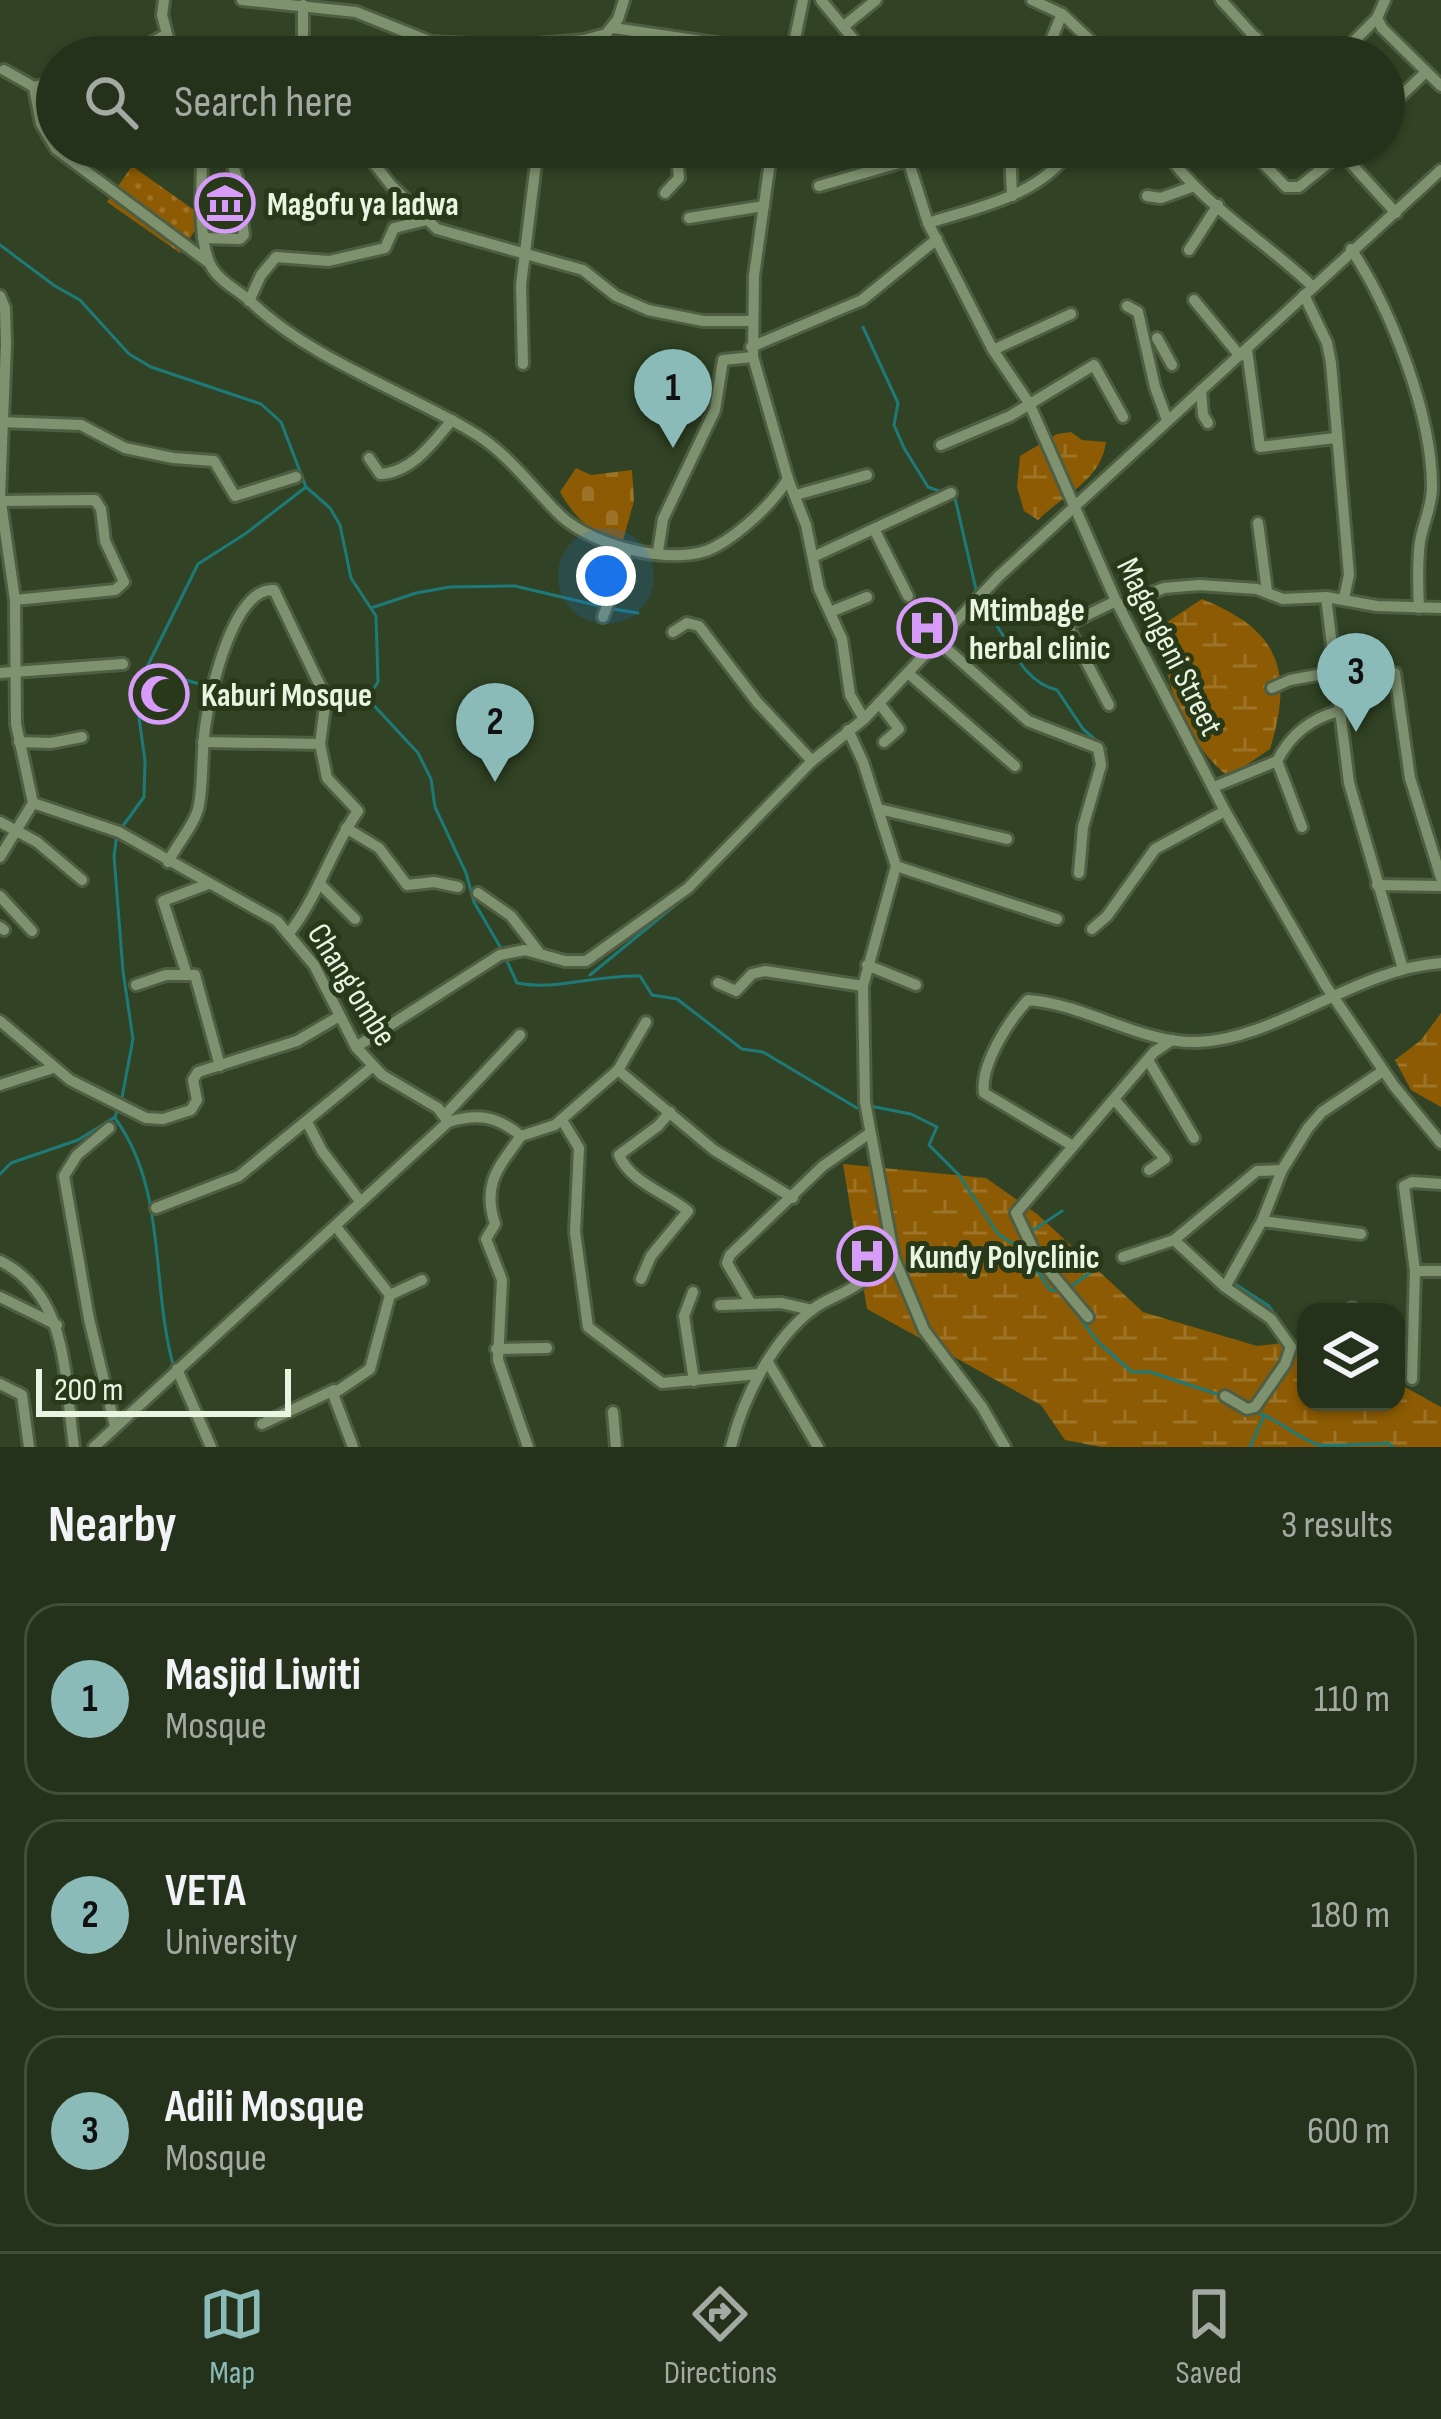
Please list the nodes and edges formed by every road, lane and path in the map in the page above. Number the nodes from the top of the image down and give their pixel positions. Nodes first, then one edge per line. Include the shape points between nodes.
1 (164, 0) edge
2 (242, 0) edge
3 (367, 0) edge
4 (624, 0) edge
5 (802, 0) edge
6 (821, 0) edge
7 (876, 0) edge
8 (1032, 0) edge
9 (1221, 0) edge
10 (1385, 0) edge
11 (304, 5) junction
12 (1059, 8) edge
13 (363, 14) junction
14 (1377, 18) junction
15 (844, 26) junction
16 (613, 28) junction
17 (166, 34) joint
18 (163, 36) edge
19 (303, 36) edge
20 (416, 36) edge
21 (594, 36) edge
22 (673, 36) edge
23 (795, 36) edge
24 (852, 36) edge
25 (1087, 36) edge
26 (1255, 36) edge
27 (1359, 36) edge
28 (1389, 36) edge
29 (1405, 52) edge
30 (4, 70) dead end
31 (1426, 73) junction
32 (1441, 86) edge
33 (34, 87) joint
34 (1405, 92) edge
35 (36, 98) edge
36 (81, 168) edge
37 (202, 168) edge
38 (234, 168) edge
39 (378, 168) edge
40 (536, 168) edge
41 (678, 168) edge
42 (769, 168) edge
43 (881, 168) edge
44 (908, 168) edge
45 (1011, 168) edge
46 (1056, 168) edge
47 (1180, 168) edge
48 (1267, 168) edge
49 (1320, 168) edge
50 (1358, 168) edge
51 (1441, 170) edge
52 (818, 186) dead end
53 (1194, 186) junction
54 (665, 193) dead end
55 (1012, 196) junction
56 (1147, 196) dead end
57 (1218, 205) junction
58 (764, 206) junction
59 (1396, 213) junction
60 (688, 218) dead end
61 (428, 220) junction
62 (928, 223) junction
63 (203, 238) junction
64 (938, 239) junction
65 (1351, 249) junction
66 (1189, 250) dead end
67 (526, 256) junction
68 (210, 264) junction
69 (1308, 291) junction
70 (0, 296) edge
71 (1193, 300) dead end
72 (249, 301) junction
73 (1127, 306) dead end
74 (1071, 314) dead end
75 (750, 321) junction
76 (1157, 338) junction
77 (993, 350) junction
78 (752, 352) junction
79 (1244, 353) junction
80 (523, 364) dead end
81 (1172, 365) dead end
82 (1202, 390) junction
83 (1030, 403) junction
84 (1123, 417) dead end
85 (452, 420) junction
86 (1168, 420) junction
87 (1, 422) edge
88 (1208, 422) dead end
89 (1335, 438) junction
90 (941, 445) dead end
91 (369, 458) dead end
92 (867, 475) dead end
93 (296, 477) dead end
94 (788, 479) junction
95 (951, 493) dead end
96 (796, 495) junction
97 (0, 501) edge
98 (1074, 509) junction
99 (1258, 523) dead end
100 (875, 531) junction
101 (628, 550) junction
102 (658, 551) junction
103 (813, 557) junction
104 (1267, 591) junction
105 (908, 596) dead end
106 (867, 597) dead end
107 (1326, 597) junction
108 (1344, 598) junction
109 (15, 600) junction
110 (1117, 604) junction
111 (1419, 608) junction
112 (1441, 608) edge
113 (830, 612) junction
114 (603, 617) dead end
115 (673, 632) dead end
116 (938, 641) junction
117 (123, 664) dead end
118 (16, 672) junction
119 (0, 673) edge
120 (908, 673) junction
121 (1335, 676) junction
122 (1272, 688) dead end
123 (879, 703) junction
124 (1109, 705) dead end
125 (1339, 711) junction
126 (864, 719) junction
127 (848, 730) junction
128 (82, 737) dead end
129 (19, 742) junction
130 (203, 742) junction
131 (884, 742) dead end
132 (320, 744) junction
133 (812, 760) junction
134 (1277, 760) junction
135 (1015, 766) dead end
136 (1214, 787) junction
137 (33, 803) junction
138 (879, 809) junction
139 (1225, 811) junction
140 (0, 822) edge
141 (1302, 827) dead end
142 (16, 828) junction
143 (346, 829) junction
144 (1007, 839) dead end
145 (0, 856) edge
146 (168, 862) junction
147 (896, 866) junction
148 (1079, 873) dead end
149 (82, 880) dead end
150 (1441, 882) edge
151 (319, 883) junction
152 (208, 884) junction
153 (1377, 885) junction
154 (458, 887) dead end
155 (478, 893) dead end
156 (0, 896) edge
157 (356, 919) dead end
158 (1057, 919) dead end
159 (1092, 928) dead end
160 (32, 931) dead end
161 (290, 932) junction
162 (538, 951) junction
163 (1441, 963) edge
164 (867, 965) junction
165 (1403, 969) junction
166 (186, 972) junction
167 (718, 983) dead end
168 (136, 985) dead end
169 (916, 985) dead end
170 (863, 986) junction
171 (1333, 994) junction
172 (338, 1016) junction
173 (0, 1021) edge
174 (646, 1022) dead end
175 (520, 1035) dead end
176 (1172, 1040) junction
177 (356, 1047) junction
178 (1148, 1060) junction
179 (220, 1066) junction
180 (372, 1067) junction
181 (53, 1068) junction
182 (618, 1070) junction
183 (1383, 1071) junction
184 (0, 1085) edge
185 (1114, 1099) junction
186 (670, 1112) junction
187 (446, 1119) junction
188 (562, 1120) junction
189 (307, 1122) junction
190 (1435, 1122) edge
191 (109, 1128) dead end
192 (870, 1133) junction
193 (521, 1136) junction
194 (1194, 1138) dead end
195 (1441, 1143) edge
196 (1073, 1146) junction
197 (1282, 1169) junction
198 (1149, 1170) dead end
199 (1441, 1184) edge
200 (793, 1198) junction
201 (360, 1201) junction
202 (156, 1208) dead end
203 (1262, 1221) junction
204 (337, 1228) junction
205 (1361, 1234) dead end
206 (1174, 1240) junction
207 (1124, 1257) dead end
208 (894, 1258) junction
209 (0, 1262) edge
210 (1415, 1271) junction
211 (1441, 1271) edge
212 (641, 1279) dead end
213 (422, 1280) dead end
214 (1225, 1288) junction
215 (693, 1292) dead end
216 (390, 1295) junction
217 (0, 1297) edge
218 (751, 1304) junction
219 (720, 1305) dead end
220 (812, 1310) junction
221 (1088, 1317) dead end
222 (57, 1325) junction
223 (1291, 1347) junction
224 (548, 1348) dead end
225 (1297, 1348) edge
226 (496, 1349) junction
227 (177, 1369) junction
228 (764, 1369) junction
229 (1412, 1379) dead end
230 (694, 1381) junction
231 (0, 1384) edge
232 (334, 1390) junction
233 (1225, 1396) dead end
234 (613, 1412) dead end
235 (262, 1424) dead end
236 (115, 1426) junction
237 (28, 1447) edge
238 (74, 1447) edge
239 (94, 1447) edge
240 (211, 1447) edge
241 (360, 1447) edge
242 (528, 1447) edge
243 (616, 1447) edge
244 (731, 1447) edge
245 (818, 1447) edge
246 (1005, 1447) edge

1 - 17 street
2 - 11 street
3 - 13 street
4 - 16 street
5 - 23 street
6 - 15 street
7 - 15 street
8 - 12 street
9 - 26 street
10 - 14 street
11 - 13 street
11 - 19 street
12 - 25 street
13 - 20 street
14 - 27 street
14 - 28 street
15 - 24 street
16 - 21 street
16 - 22 street
17 - 18 street
29 - 31 street
30 - 33 street
31 - 32 street
31 - 34 street
33 - 35 street
36 - 68 street
37 - 63 street
38 - 63 street via 244,236
39 - 61 street
40 - 67 street
41 - 54 street
42 - 58 street
43 - 52 street
44 - 62 street, Magengeni Street
45 - 55 street
46 - 55 street
47 - 53 street
48 - 49 street via 1292,188
50 - 59 street
51 - 59 street
53 - 56 street
53 - 57 street
55 - 62 street
57 - 66 street
57 - 69 street
58 - 60 street
58 - 75 street
59 - 65 street
61 - 67 street
61 - 72 street via 394,228 385,248 328,261 275,257
62 - 64 street, Magengeni Street
63 - 68 street
64 - 77 street, Magengeni Street
64 - 78 street via 845,310
65 - 69 street
65 - 111 street via 1377,288 1426,427 1432,486 1420,540
67 - 75 street via 583,270 648,310
67 - 80 street
68 - 72 street
69 - 79 street
69 - 89 street via 1327,343
70 - 87 street
71 - 79 street
72 - 85 street via 291,335
73 - 76 street
74 - 77 street
75 - 78 street
76 - 81 street
76 - 86 street
77 - 83 street, Magengeni Street
78 - 94 street
78 - 102 street via 723,360 715,410 663,519
79 - 82 street
79 - 89 street via 1260,447
82 - 86 street
82 - 88 street
83 - 84 street via 1094,365
83 - 90 street
83 - 98 street, Magengeni Street
85 - 91 street via 393,472 380,473
85 - 101 street via 500,450 563,518
86 - 98 street
87 - 93 street via 81,425 124,448 214,460 236,496
87 - 97 street
89 - 108 street via 1349,575
92 - 96 street
94 - 96 street
94 - 102 street via 713,548
95 - 100 street
96 - 103 street
97 - 109 street
97 - 109 street via 95,500 124,582 116,590
98 - 110 street, Magengeni Street
98 - 116 street
99 - 104 street
100 - 103 street
100 - 105 street
101 - 102 street
101 - 114 street
103 - 113 street
104 - 107 street via 1282,599
104 - 110 street via 1174,587
106 - 113 street
107 - 108 street
107 - 121 street
108 - 111 street
109 - 118 street
110 - 124 street via 1069,628
110 - 136 street, Magengeni Street
111 - 112 street
113 - 126 street via 850,695
115 - 133 street via 699,626
116 - 120 street
116 - 148 street via 1028,721 1098,748
117 - 118 street
118 - 119 street
118 - 129 street
120 - 123 street
120 - 135 street
121 - 122 street
121 - 125 street
121 - 150 street via 1395,674 1410,778
123 - 126 street
123 - 131 street via 899,729
125 - 134 street via 1311,721
125 - 153 street
126 - 127 street
127 - 133 street
127 - 138 street
128 - 129 street
129 - 137 street
130 - 132 street
130 - 132 street via 234,626 247,601 266,589 279,596 326,698
130 - 146 street via 199,808
132 - 143 street via 327,778 358,811
133 - 162 street via 688,888 626,935 586,961
134 - 136 street
134 - 141 street
136 - 139 street, Magengeni Street
137 - 142 street
137 - 146 street, Chang'ombe via 119,832
138 - 144 street
138 - 147 street
139 - 159 street via 1155,849
139 - 171 street, Magengeni Street
140 - 142 street
142 - 145 street
142 - 149 street
143 - 151 street
143 - 154 street via 380,848 407,885
146 - 152 street, Chang'ombe
147 - 158 street
147 - 164 street
150 - 153 street
151 - 157 street
151 - 161 street
152 - 161 street, Chang'ombe
152 - 166 street via 164,901
153 - 165 street
155 - 162 street via 511,916
156 - 160 street
161 - 172 street, Chang'ombe
162 - 177 street via 500,955
163 - 165 street
164 - 169 street
164 - 170 street
165 - 171 street
166 - 168 street
166 - 179 street via 195,975
167 - 170 street via 736,991 765,971
170 - 192 street
171 - 176 street via 1241,1035
171 - 183 street, Magengeni Street
172 - 177 street, Chang'ombe
172 - 179 street via 298,1041
173 - 181 street
174 - 182 street
175 - 187 street
176 - 178 street
176 - 196 street via 1095,1014 1024,1003 984,1093
177 - 180 street, Chang'ombe
178 - 185 street
178 - 194 street
179 - 181 street via 194,1075 191,1110 154,1119
180 - 187 street, Chang'ombe
180 - 189 street
181 - 184 street
182 - 186 street
182 - 188 street
183 - 190 street, Magengeni Street
183 - 197 street via 1313,1121
185 - 196 street
185 - 198 street via 1164,1158
186 - 200 street
186 - 212 street via 619,1155 688,1211
187 - 193 street via 482,1115
187 - 201 street
188 - 193 street
188 - 230 street via 579,1148 575,1232 588,1328 657,1381
189 - 201 street
189 - 202 street via 239,1176
190 - 195 street, Magengeni Street
191 - 236 street via 64,1176
192 - 200 street
192 - 208 street
193 - 226 street via 488,1197 495,1224 486,1239 502,1289
196 - 221 street via 1016,1215 1050,1274
197 - 203 street
197 - 206 street via 1250,1176
199 - 210 street via 1405,1186
200 - 218 street via 728,1260
201 - 204 street
203 - 205 street
203 - 214 street
204 - 216 street
204 - 227 street
206 - 207 street
206 - 214 street
208 - 220 street
208 - 246 street via 924,1330
209 - 222 street via 34,1285
210 - 211 street
210 - 229 street
213 - 216 street
214 - 223 street via 1271,1319
215 - 230 street via 684,1316
216 - 232 street via 370,1369
217 - 222 street
218 - 219 street
218 - 220 street
220 - 228 street
222 - 238 street
223 - 225 street
223 - 233 street via 1255,1408
224 - 226 street
226 - 242 street
227 - 236 street
227 - 240 street
228 - 230 street
228 - 244 street
228 - 245 street
231 - 237 street via 22,1395
232 - 235 street
232 - 241 street
234 - 243 street
236 - 239 street

